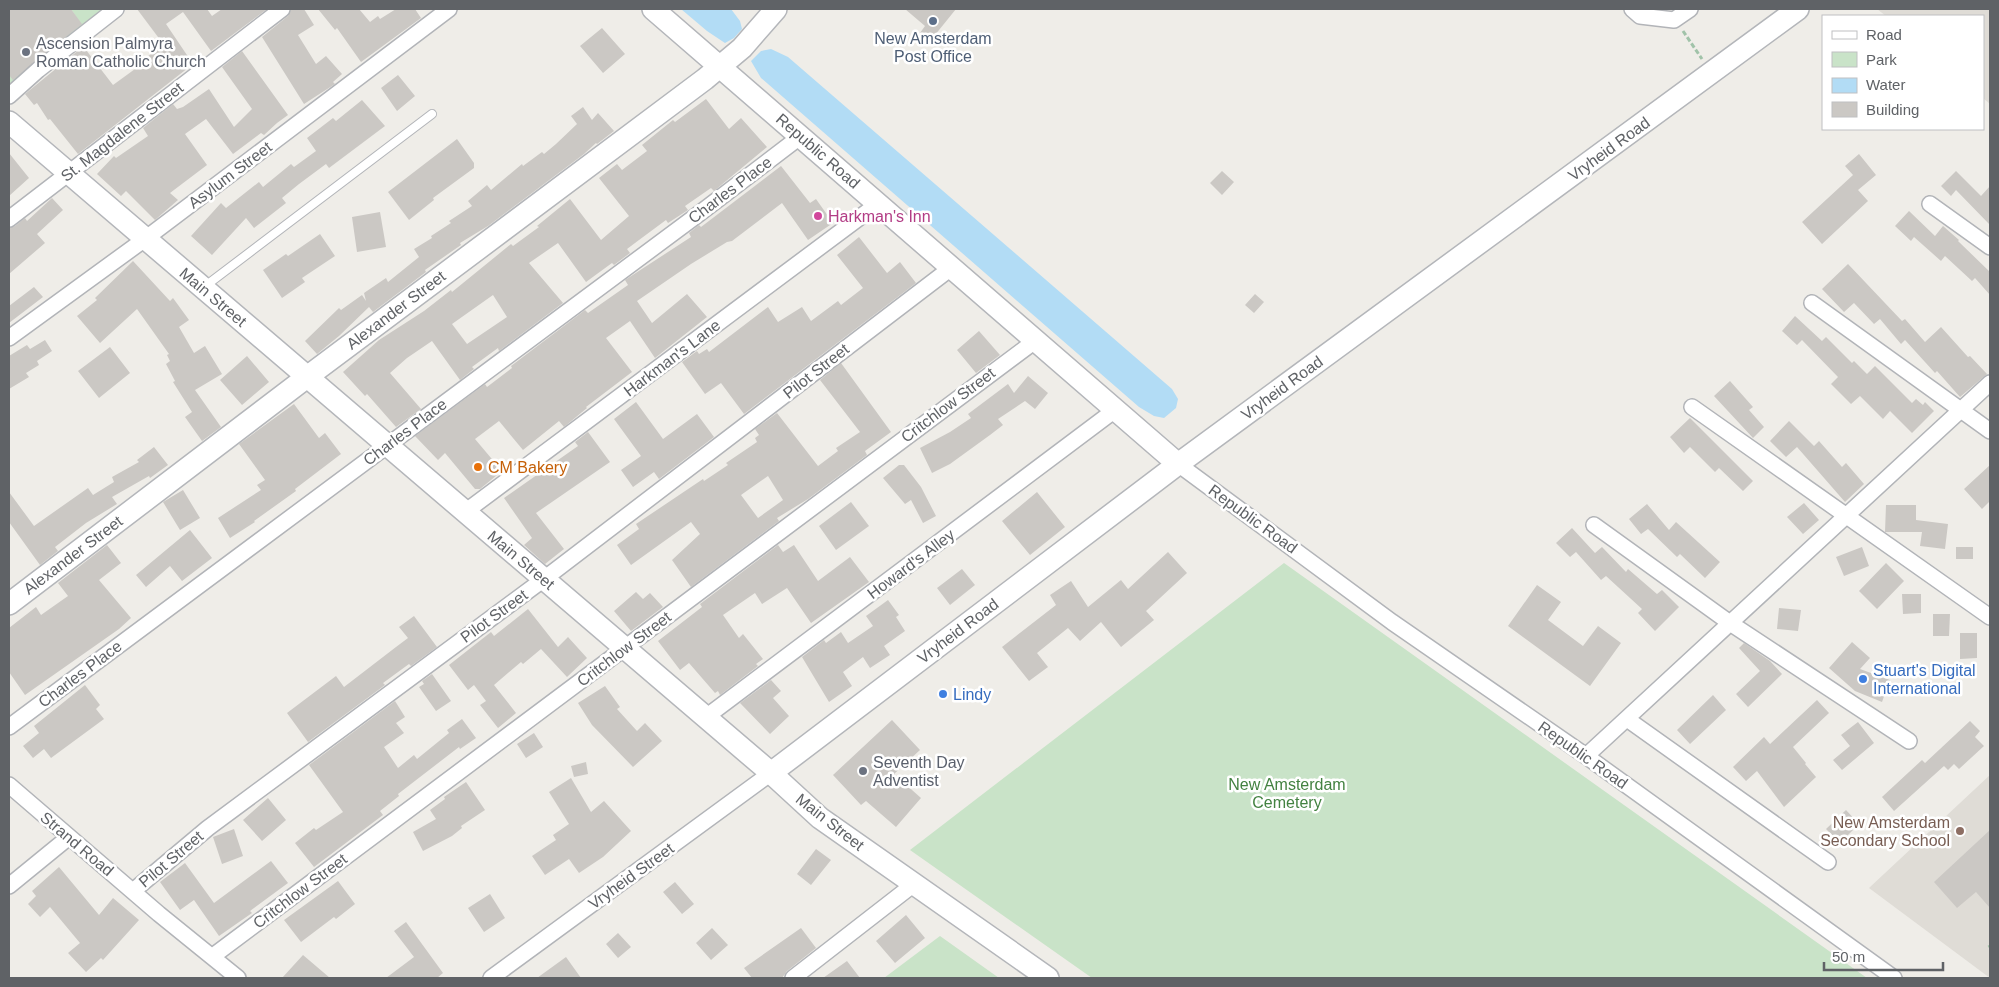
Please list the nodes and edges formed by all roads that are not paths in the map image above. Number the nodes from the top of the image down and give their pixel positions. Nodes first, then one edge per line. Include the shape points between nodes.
1 (116, 9) edge
2 (282, 9) edge
3 (449, 9) edge
4 (653, 9) edge
5 (776, 9) edge
6 (1632, 9) edge
7 (1690, 9) edge
8 (1798, 9) edge
9 (721, 66) junction
10 (9, 96) edge
11 (432, 114) dead end
12 (9, 122) edge
13 (800, 136) junction
14 (69, 174) junction
15 (879, 203) junction
16 (1930, 204) dead end
17 (9, 219) edge
18 (145, 239) junction
19 (1990, 247) edge
20 (951, 268) junction
21 (203, 288) junction
22 (1812, 303) dead end
23 (9, 338) edge
24 (1035, 341) junction
25 (307, 377) junction
26 (1990, 383) edge
27 (1692, 408) dead end
28 (1115, 410) junction
29 (1962, 410) junction
30 (1990, 431) edge
31 (387, 445) junction
32 (1178, 464) junction
33 (466, 512) junction
34 (1846, 515) junction
35 (1594, 525) dead end
36 (544, 579) junction
37 (9, 604) edge
38 (1990, 617) edge
39 (1730, 623) junction
40 (626, 648) junction
41 (706, 717) junction
42 (1627, 718) junction
43 (9, 727) edge
44 (1909, 741) dead end
45 (1586, 756) junction
46 (771, 773) junction
47 (9, 785) edge
48 (69, 837) junction
49 (1828, 862) dead end
50 (914, 884) junction
51 (9, 886) edge
52 (133, 891) junction
53 (213, 956) junction
54 (237, 978) edge
55 (491, 978) edge
56 (793, 978) edge
57 (1048, 978) edge
58 (1894, 978) edge

1 - 10 street
2 - 14 street, St. Magdalene Street
3 - 18 street, Asylum Street
4 - 9 street, Republic Road
5 - 9 street, Alexander Street via 742,48
6 - 7 street via 1640,16 1674,20
8 - 32 street, Vryheid Road
9 - 13 street, Republic Road
9 - 25 street, Alexander Street
11 - 21 lane
12 - 14 street, Main Street
13 - 15 street, Republic Road
13 - 31 street, Charles Place via 700,214
14 - 17 street, St. Magdalene Street
14 - 18 street, Main Street
15 - 20 street, Republic Road
15 - 33 street, Harkman's Lane
16 - 19 street
18 - 21 street, Main Street
18 - 23 street, Asylum Street
20 - 24 street, Republic Road
20 - 36 street, Pilot Street
21 - 25 street, Main Street
22 - 29 street
24 - 28 street, Republic Road
24 - 40 street, Critchlow Street
25 - 31 street, Main Street
25 - 37 street, Alexander Street
26 - 29 street
27 - 34 street
28 - 32 street, Republic Road
28 - 41 street, Howard's Alley
29 - 30 street
29 - 34 street
31 - 33 street, Main Street
31 - 43 street, Charles Place
32 - 45 street, Republic Road via 1392,622
32 - 46 street, Vryheid Road
33 - 36 street, Main Street
34 - 38 street
34 - 39 street
35 - 39 street
36 - 40 street, Main Street
36 - 52 street, Pilot Street via 208,828
39 - 42 street
39 - 44 street
40 - 41 street, Main Street
40 - 53 street, Critchlow Street
41 - 46 street, Main Street
42 - 45 street
42 - 49 street
45 - 58 street, Republic Road
46 - 50 street, Main Street via 820,818
46 - 55 street, Vryheid Street
47 - 48 street, Strand Road
48 - 51 street
48 - 52 street, Strand Road
50 - 56 street
50 - 57 street, Main Street
52 - 53 street, Strand Road
53 - 54 street, Strand Road

